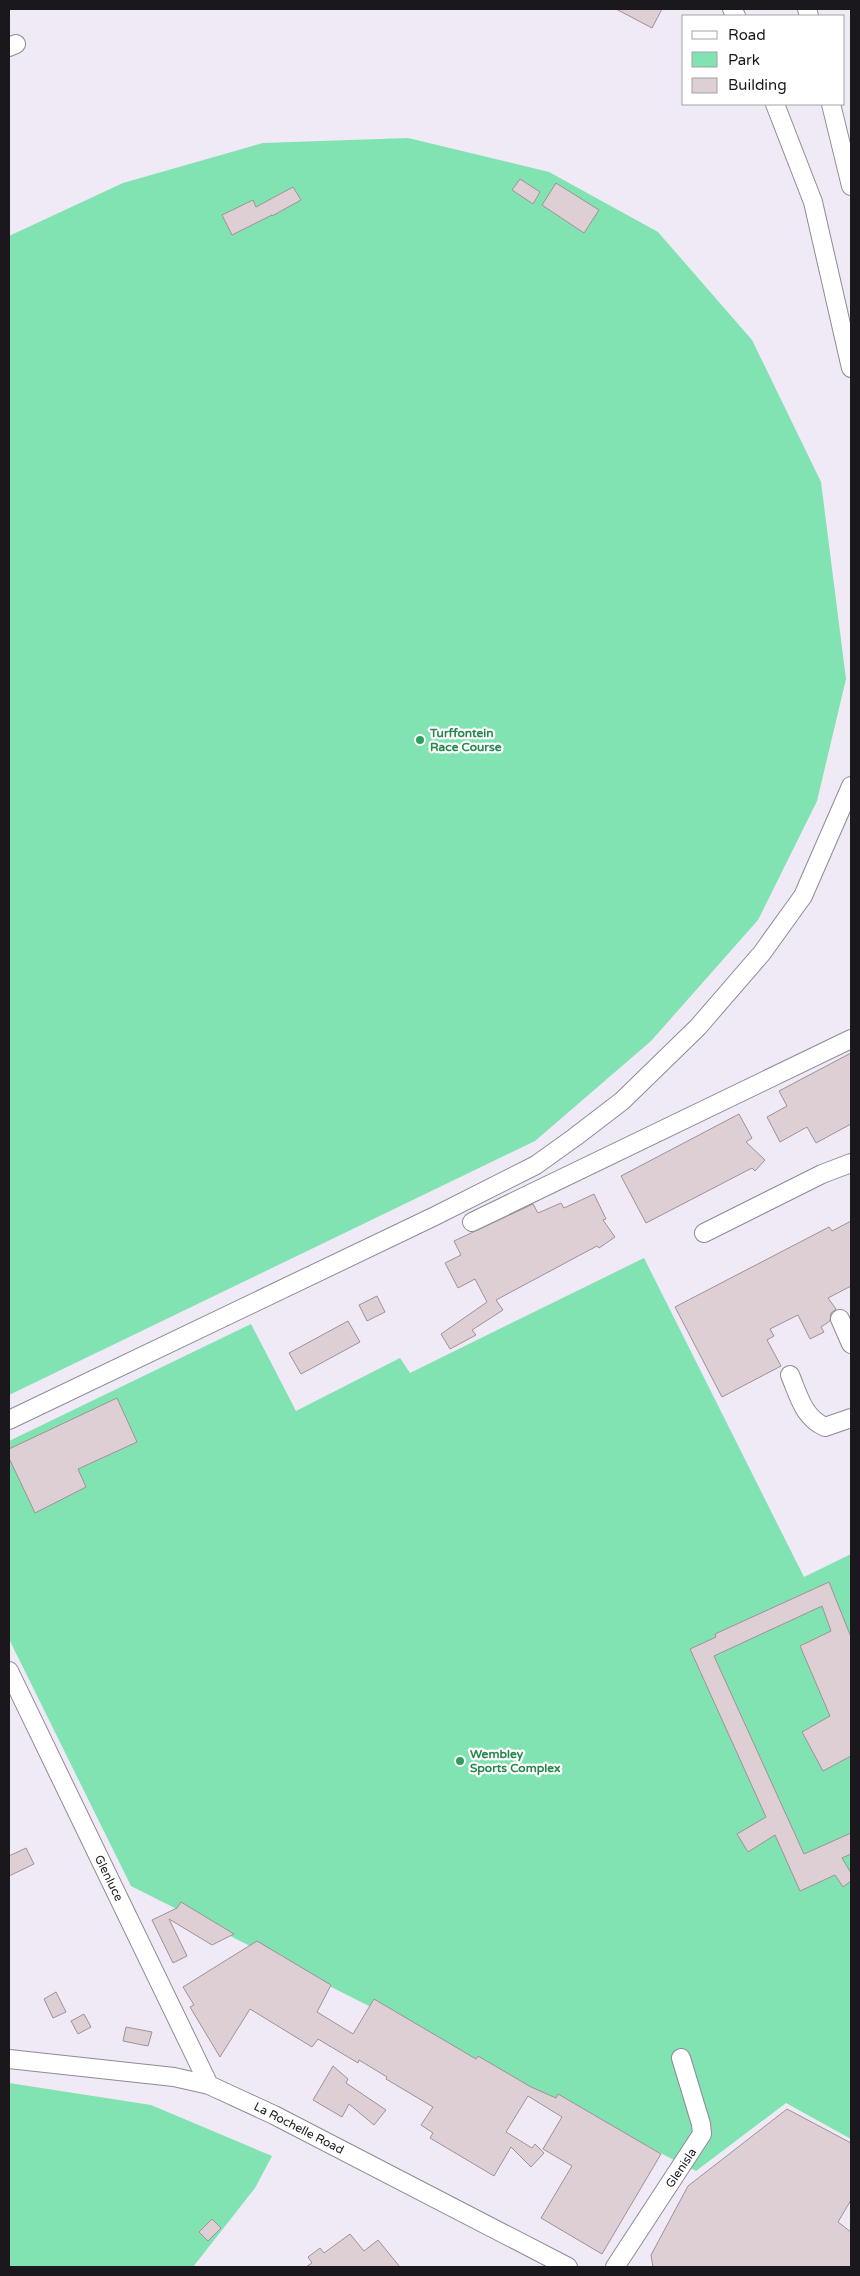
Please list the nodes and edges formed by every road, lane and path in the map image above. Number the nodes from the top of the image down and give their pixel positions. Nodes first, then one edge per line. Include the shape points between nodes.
1 (776, 105) edge
2 (831, 105) edge
3 (851, 186) edge
4 (851, 368) edge
5 (851, 786) edge
6 (851, 1039) edge
7 (851, 1163) edge
8 (472, 1222) dead end
9 (704, 1232) dead end
10 (840, 1319) dead end
11 (851, 1344) edge
12 (790, 1375) dead end
13 (851, 1418) edge
14 (9, 1420) edge
15 (9, 1672) edge
16 (9, 2058) edge
17 (681, 2058) dead end
18 (209, 2085) junction
19 (548, 2263) edge
20 (568, 2267) edge
21 (615, 2267) edge

1 - 4 street via 813,202
2 - 3 street
5 - 14 street via 803,896 762,952 698,1027 622,1101 575,1137 536,1165 444,1212
6 - 8 street
7 - 9 street
10 - 11 street
12 - 13 street via 813,1421 825,1427
15 - 18 street, Glenluce
16 - 18 street, La Rochelle Road via 174,2077
17 - 21 street, Glenisla via 702,2134
18 - 19 street, La Rochelle Road via 274,2115
19 - 20 street, La Rochelle Road

